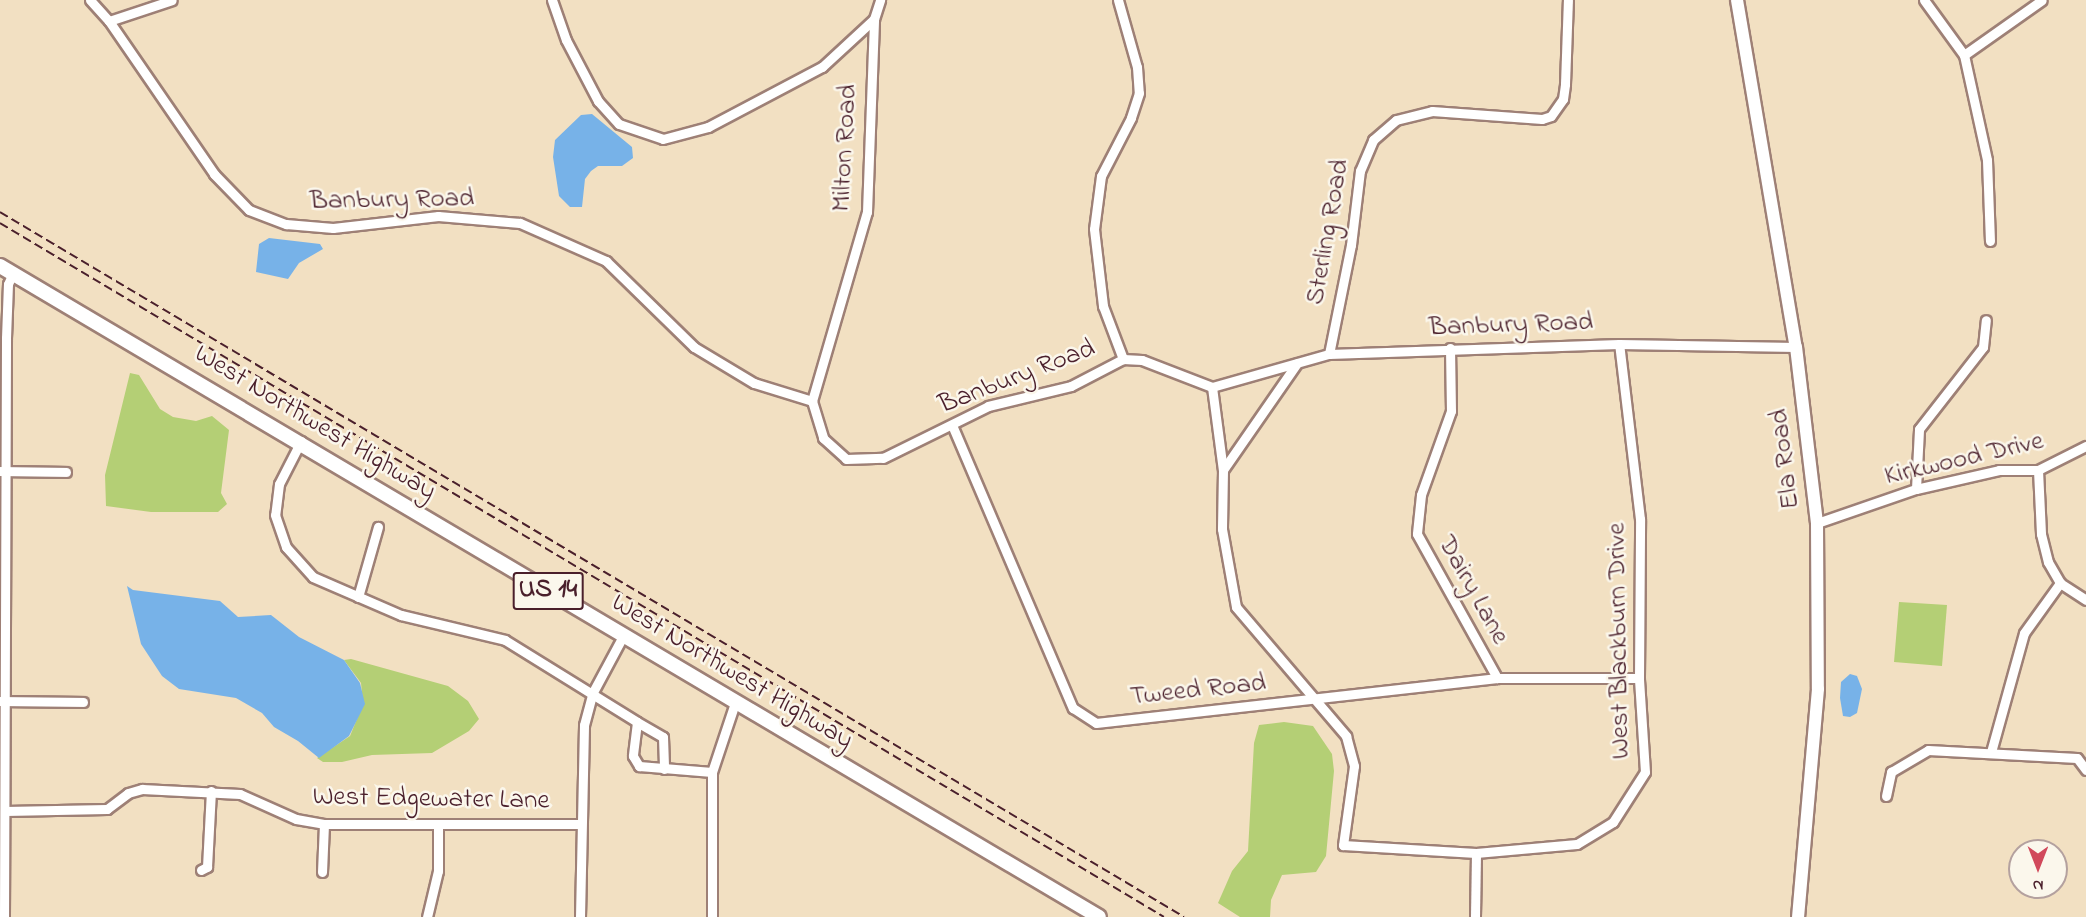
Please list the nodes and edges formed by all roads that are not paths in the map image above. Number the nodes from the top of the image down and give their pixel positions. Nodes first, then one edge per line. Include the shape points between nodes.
1 (90, 0) edge
2 (172, 0) edge
3 (552, 0) edge
4 (880, 0) edge
5 (1118, 0) edge
6 (1568, 0) edge
7 (1737, 0) edge
8 (1924, 0) edge
9 (2042, 0) edge
10 (874, 19) junction
11 (109, 21) junction
12 (1964, 55) junction
13 (1990, 242) dead end
14 (0, 266) edge
15 (13, 273) junction
16 (1986, 320) dead end
17 (1619, 344) junction
18 (1796, 346) junction
19 (1450, 348) junction
20 (1329, 354) junction
21 (1123, 359) junction
22 (1297, 363) junction
23 (1212, 387) junction
24 (812, 401) junction
25 (952, 424) junction
26 (301, 441) junction
27 (2086, 446) edge
28 (1222, 470) junction
29 (2038, 470) junction
30 (3, 471) edge
31 (66, 472) dead end
32 (1916, 489) junction
33 (1816, 523) junction
34 (378, 527) dead end
35 (2060, 583) junction
36 (358, 597) junction
37 (2086, 600) edge
38 (623, 636) junction
39 (1497, 678) junction
40 (1639, 678) junction
41 (593, 692) junction
42 (1320, 700) junction
43 (3, 701) edge
44 (83, 702) dead end
45 (735, 703) junction
46 (637, 722) junction
47 (1990, 752) junction
48 (664, 769) junction
49 (2086, 770) edge
50 (712, 772) junction
51 (211, 791) junction
52 (1886, 796) dead end
53 (5, 811) junction
54 (324, 824) junction
55 (580, 824) junction
56 (438, 825) junction
57 (1476, 853) junction
58 (201, 870) dead end
59 (322, 872) dead end
60 (431, 916) edge
61 (4, 917) edge
62 (580, 917) edge
63 (712, 917) edge
64 (1099, 917) edge
65 (1475, 917) edge
66 (1798, 917) edge

1 - 11 street, Banbury Road
2 - 11 street
3 - 10 street via 566,40 598,101 620,124 663,140 708,127 822,67
4 - 10 street, Milton Road
5 - 21 street via 1137,67 1139,93 1131,118 1101,176 1094,229 1103,306
6 - 20 street, Sterling Road via 1563,99 1551,116 1542,119 1432,111 1396,120 1372,140 1360,171 1351,245
7 - 18 main road, Ela Road
8 - 12 street
9 - 12 street
10 - 24 street, Milton Road via 867,212
11 - 24 street, Banbury Road via 214,174 249,210 286,224 333,228 438,216 520,223 606,261 694,347 754,383
12 - 13 street via 1987,160
14 - 15 main road, West Northwest Highway / US 14
15 - 26 main road, West Northwest Highway / US 14
15 - 30 street via 8,284
16 - 32 street via 1983,347 1919,429
17 - 18 street, Banbury Road
17 - 19 street, Banbury Road
17 - 40 street, West Blackburn Drive via 1640,519
18 - 33 main road, Ela Road
19 - 20 street, Banbury Road
19 - 39 street, Dairy Lane via 1451,411 1421,495 1416,534
20 - 22 street, Banbury Road
21 - 23 street, Banbury Road via 1142,360
21 - 25 street, Banbury Road via 1071,386 988,406
22 - 23 street, Banbury Road
22 - 28 street
23 - 28 street
24 - 25 street, Banbury Road via 824,438 846,459 883,458
25 - 42 street, Tweed Road via 1073,708 1096,723
26 - 36 street via 279,484 275,515 279,532 296,563 313,577
26 - 38 main road, West Northwest Highway / US 14
27 - 29 street, Kirkwood Drive
28 - 42 street via 1222,529 1236,607
29 - 32 street, Kirkwood Drive via 1999,470
29 - 35 street via 2042,541
30 - 31 street
30 - 43 street
32 - 33 street, Kirkwood Drive
33 - 66 main road, Ela Road via 1818,689
34 - 36 street
35 - 37 street
35 - 47 street via 2024,633
36 - 41 street via 442,628 505,640
38 - 41 street
38 - 45 main road, West Northwest Highway / US 14
39 - 40 street, Tweed Road
39 - 42 street, Tweed Road
40 - 57 street, West Blackburn Drive via 1645,772 1613,822 1577,844
41 - 46 street
41 - 55 street via 584,725
42 - 57 street, West Blackburn Drive via 1346,736 1354,766 1343,845
43 - 44 street
43 - 53 street
45 - 50 street
45 - 64 main road, West Northwest Highway / US 14
46 - 48 street via 663,737
46 - 48 street via 633,756 639,766
47 - 49 street via 2077,758
47 - 52 street via 1929,750 1891,772
48 - 50 street
50 - 63 street
51 - 53 street, West Edgewater Lane via 142,789 128,793 107,809
51 - 54 street, West Edgewater Lane via 240,794 296,819
51 - 58 street via 207,867
53 - 61 street
54 - 56 street, West Edgewater Lane
54 - 59 street
55 - 56 street, West Edgewater Lane
55 - 62 street
56 - 60 street via 438,871
57 - 65 street

